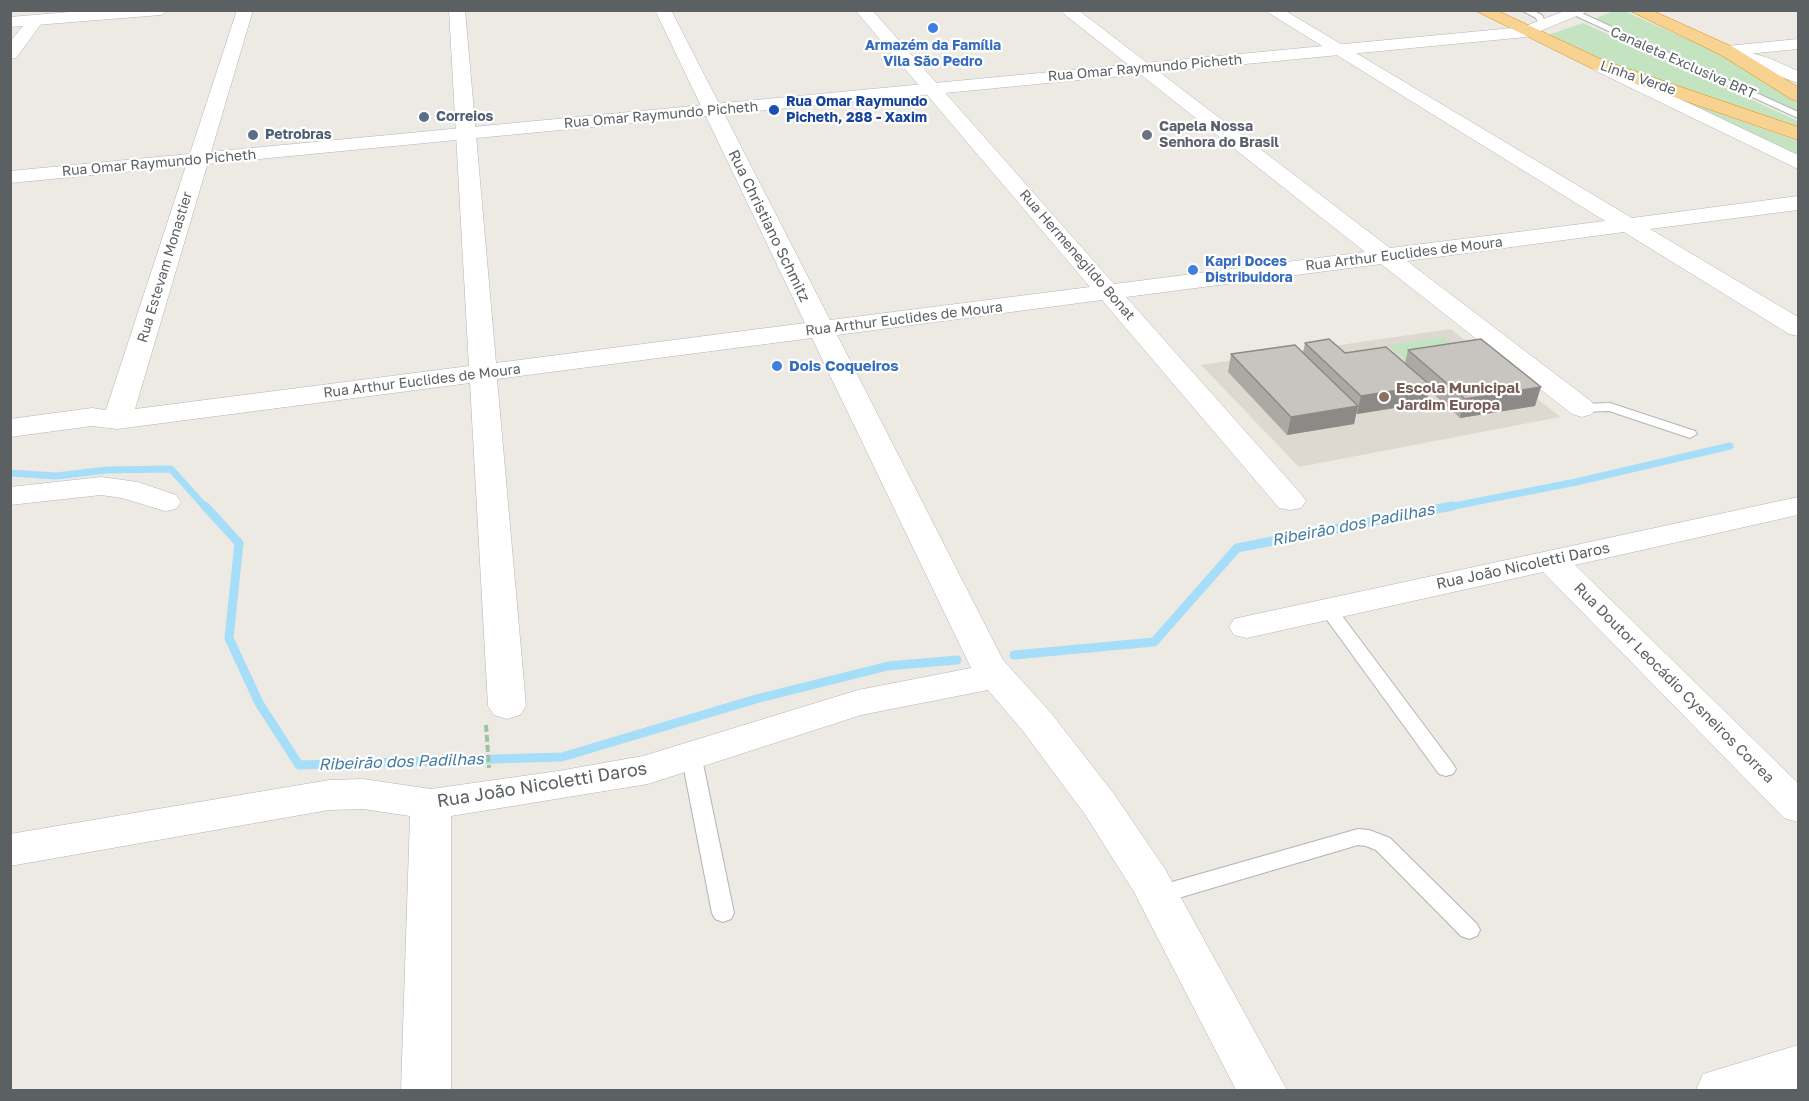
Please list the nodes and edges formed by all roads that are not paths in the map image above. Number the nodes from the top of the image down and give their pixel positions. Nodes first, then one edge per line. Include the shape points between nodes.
1 (161, 10) edge
2 (245, 10) edge
3 (457, 10) edge
4 (663, 10) edge
5 (863, 10) edge
6 (1067, 10) edge
7 (1272, 10) edge
8 (1482, 10) edge
9 (1525, 10) edge
10 (1636, 10) edge
11 (1575, 12) edge
12 (94, 13) edge
13 (36, 20) junction
14 (10, 22) edge
15 (1535, 29) junction
16 (1798, 44) edge
17 (1338, 50) junction
18 (1727, 51) junction
19 (10, 54) edge
20 (1599, 65) junction
21 (1142, 69) junction
22 (1798, 78) edge
23 (932, 89) junction
24 (1798, 95) edge
25 (712, 110) junction
26 (1798, 115) edge
27 (466, 134) junction
28 (1798, 134) edge
29 (199, 159) junction
30 (1798, 163) edge
31 (10, 177) edge
32 (1798, 203) edge
33 (1628, 225) junction
34 (1386, 256) junction
35 (1108, 292) junction
36 (1798, 328) edge
37 (821, 329) junction
38 (483, 373) junction
39 (1582, 408) joint
40 (117, 420) junction
41 (10, 428) edge
42 (1690, 434) dead end
43 (10, 496) edge
44 (1290, 501) dead end
45 (165, 502) dead end
46 (1798, 506) edge
47 (1550, 560) junction
48 (1328, 609) junction
49 (1247, 627) dead end
50 (992, 671) junction
51 (496, 714) road end
52 (691, 754) junction
53 (1446, 769) dead end
54 (431, 804) junction
55 (1798, 807) edge
56 (10, 850) edge
57 (1158, 896) junction
58 (723, 913) dead end
59 (1469, 930) dead end
60 (1798, 1067) edge
61 (426, 1090) edge
62 (1262, 1090) edge
63 (1721, 1090) edge

1 - 12 street
2 - 29 street, Rua Estevam Monastier
3 - 27 street
4 - 25 street, Rua Christiano Schmitz
5 - 23 street, Rua Hermenegildo Bonat
6 - 21 street
7 - 17 street
8 - 15 highway, Linha Verde
9 - 15 lane via 1536,15
10 - 18 highway
11 - 15 street, Rua Omar Raymundo Picheth
11 - 26 lane, Canaleta Exclusiva BRT
12 - 13 street
13 - 14 street
13 - 19 street
15 - 17 street, Rua Omar Raymundo Picheth
15 - 20 highway, Linha Verde
16 - 18 street
17 - 21 street, Rua Omar Raymundo Picheth
17 - 33 street
18 - 22 street
18 - 24 highway
20 - 28 highway, Linha Verde
20 - 30 street
21 - 23 street, Rua Omar Raymundo Picheth
21 - 34 street
23 - 25 street, Rua Omar Raymundo Picheth
23 - 35 street, Rua Hermenegildo Bonat
25 - 27 street, Rua Omar Raymundo Picheth
25 - 37 street, Rua Christiano Schmitz
27 - 29 street, Rua Omar Raymundo Picheth
27 - 38 street
29 - 31 street, Rua Omar Raymundo Picheth
29 - 40 street, Rua Estevam Monastier
32 - 33 street, Rua Arthur Euclides de Moura
33 - 34 street, Rua Arthur Euclides de Moura
33 - 36 street
34 - 35 street, Rua Arthur Euclides de Moura
34 - 39 street
35 - 37 street, Rua Arthur Euclides de Moura
35 - 44 street, Rua Hermenegildo Bonat
37 - 38 street, Rua Arthur Euclides de Moura
37 - 50 street, Rua Christiano Schmitz
38 - 40 street, Rua Arthur Euclides de Moura
38 - 51 street
39 - 42 lane via 1610,407
40 - 41 street, Rua Arthur Euclides de Moura via 92,417
43 - 45 street via 101,486 127,489
46 - 47 street, Rua João Nicoletti Daros
47 - 48 street, Rua João Nicoletti Daros
47 - 55 street, Rua Doutor Leocádio Cysneiros Correa
48 - 49 street, Rua João Nicoletti Daros
48 - 53 lane
50 - 52 street, Rua João Nicoletti Daros via 858,703
50 - 57 street, Rua Christiano Schmitz via 1037,722 1100,805
52 - 54 street, Rua João Nicoletti Daros via 648,770
52 - 58 lane
54 - 56 street, Rua João Nicoletti Daros via 363,794 329,795
54 - 61 street
57 - 59 lane via 1358,837 1369,838 1383,844
57 - 62 street, Rua Christiano Schmitz
60 - 63 street

